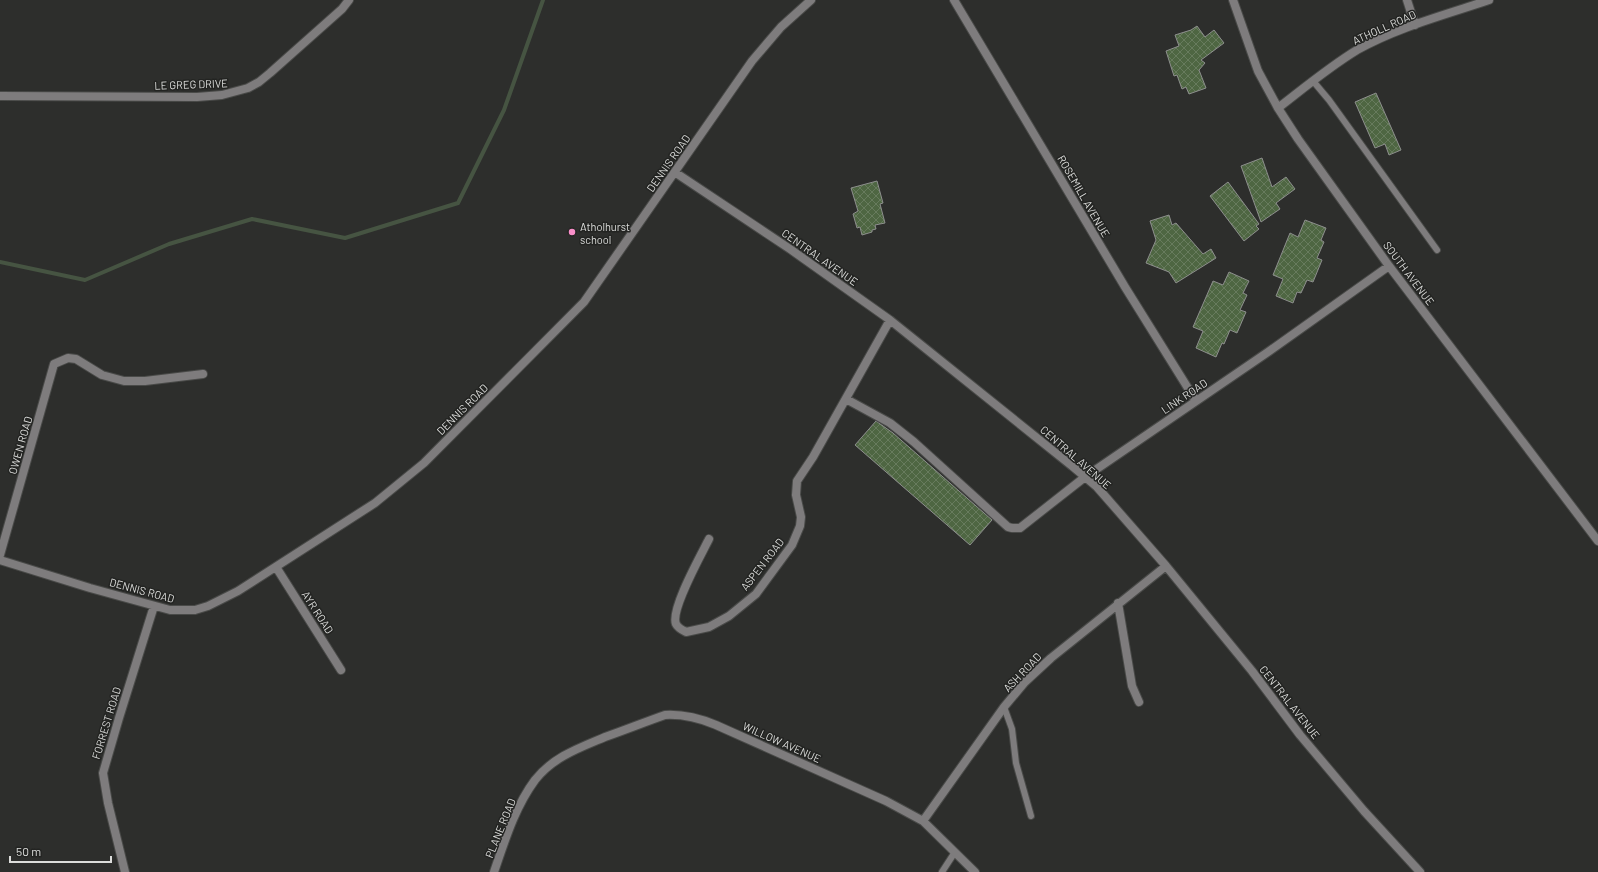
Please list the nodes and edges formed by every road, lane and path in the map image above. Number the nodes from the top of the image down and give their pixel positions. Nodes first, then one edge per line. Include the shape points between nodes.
1 (348, 0) edge
2 (811, 0) edge
3 (954, 0) edge
4 (1233, 0) edge
5 (1407, 0) edge
6 (1489, 0) edge
7 (1415, 25) junction
8 (1313, 81) junction
9 (0, 96) edge
10 (1278, 108) junction
11 (676, 173) junction
12 (1437, 250) dead end
13 (1390, 266) junction
14 (890, 320) junction
15 (203, 374) dead end
16 (846, 399) junction
17 (1196, 401) junction
18 (1085, 478) junction
19 (708, 539) dead end
20 (1598, 541) edge
21 (0, 554) edge
22 (0, 560) edge
23 (1166, 566) junction
24 (276, 567) junction
25 (1118, 603) junction
26 (154, 606) junction
27 (341, 670) dead end
28 (1139, 702) dead end
29 (1004, 707) junction
30 (559, 758) joint
31 (1031, 816) dead end
32 (924, 821) junction
33 (955, 852) junction
34 (1416, 871) edge
35 (125, 872) edge
36 (494, 872) edge
37 (942, 872) edge
38 (975, 872) edge

1 - 9 street, LE GREG DRIVE via 342,9 265,78 235,93 197,97
2 - 11 street, DENNIS ROAD via 781,26 764,46
3 - 17 street, ROSEMILL AVENUE via 1104,253
4 - 10 street, SOUTH AVENUE via 1258,71
5 - 7 street
6 - 7 street, ATHOLL ROAD
7 - 8 street, ATHOLL ROAD via 1358,50
8 - 10 street, ATHOLL ROAD
8 - 12 lane
10 - 13 street, SOUTH AVENUE
11 - 14 street, CENTRAL AVENUE
11 - 24 street, DENNIS ROAD via 584,302 424,463 375,504
13 - 17 street, LINK ROAD
13 - 20 street, SOUTH AVENUE
14 - 16 street, ASPEN ROAD
14 - 18 street, CENTRAL AVENUE
15 - 21 street, OWEN ROAD via 124,381 102,375 68,358 54,364
16 - 18 street, LINK ROAD via 890,423 1008,527 1020,528
16 - 19 street, ASPEN ROAD via 798,481 796,495 801,517 792,545 756,594 729,616 709,627 686,632 676,624 676,611
17 - 18 street, LINK ROAD
18 - 23 street, CENTRAL AVENUE
22 - 26 street, DENNIS ROAD
23 - 25 street, ASH ROAD
23 - 34 street, CENTRAL AVENUE via 1252,671 1300,735
24 - 26 street, DENNIS ROAD via 238,591 196,610 170,610
24 - 27 street, AYR ROAD
25 - 28 street via 1132,686
25 - 29 street, ASH ROAD via 1051,658 1025,682
26 - 35 street, FORREST ROAD via 104,773 108,803
29 - 31 lane via 1012,729 1016,763
29 - 32 street, ASH ROAD
30 - 32 street, WILLOW AVENUE via 577,748 665,714 692,716 836,778
30 - 36 street, PLANE ROAD via 536,779 526,794 516,812
32 - 33 street, WILLOW AVENUE
33 - 37 lane
33 - 38 street, WILLOW AVENUE

